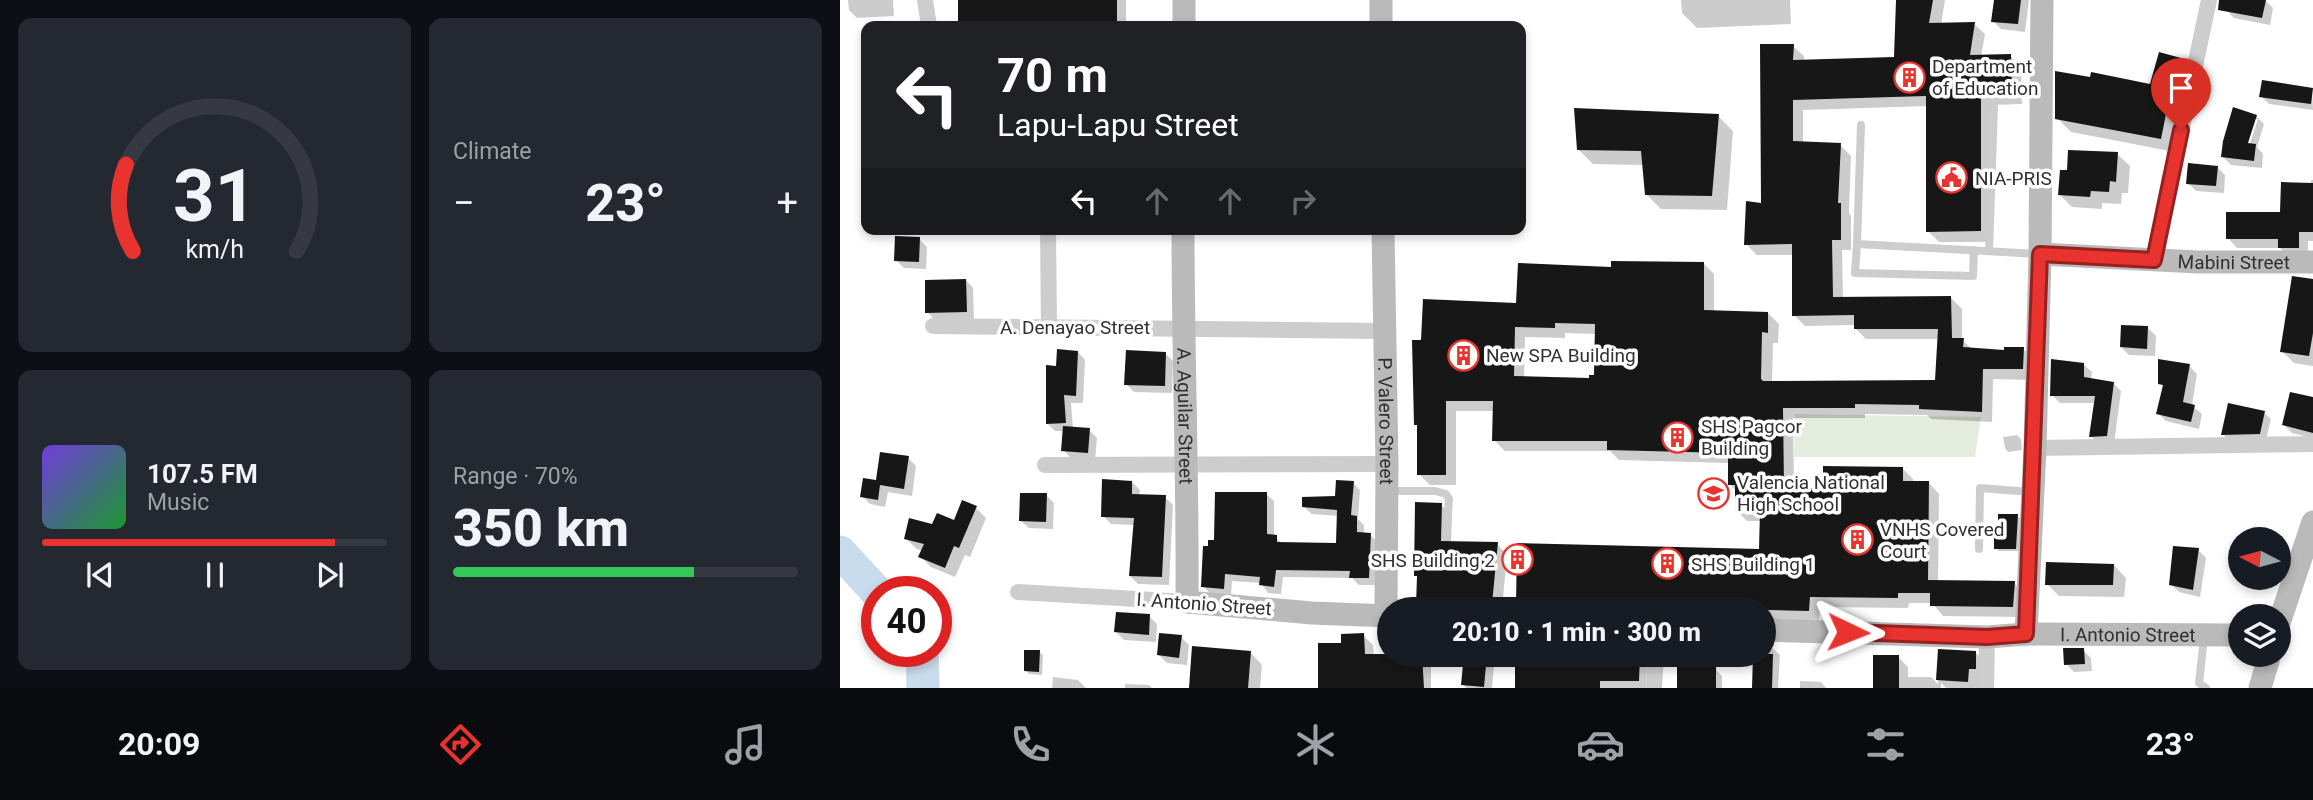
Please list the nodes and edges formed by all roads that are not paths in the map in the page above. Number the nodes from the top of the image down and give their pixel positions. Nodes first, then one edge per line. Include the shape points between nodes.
1 (925, 0) edge
2 (1184, 0) edge
3 (1381, 0) edge
4 (2042, 0) edge
5 (2209, 0) edge
6 (928, 21) edge
7 (1184, 21) edge
8 (1381, 21) edge
9 (1994, 107) dead end
10 (1861, 125) dead end
11 (1048, 235) edge
12 (1183, 235) edge
13 (1383, 235) edge
14 (1857, 244) junction
15 (1973, 250) junction
16 (1989, 251) junction
17 (2040, 254) junction
18 (2154, 260) junction
19 (2313, 262) edge
20 (933, 326) dead end
21 (1049, 327) junction
22 (1183, 327) junction
23 (1385, 331) junction
24 (2313, 444) edge
25 (2035, 448) junction
26 (1387, 464) junction
27 (1045, 465) dead end
28 (1188, 465) junction
29 (1387, 491) junction
30 (2032, 492) junction
31 (2313, 522) edge
32 (1447, 528) dead end
33 (1979, 549) dead end
34 (1018, 592) dead end
35 (1388, 597) edge
36 (1187, 602) junction
37 (2285, 604) edge
38 (1377, 615) edge
39 (1776, 630) edge
40 (2026, 634) junction
41 (2204, 635) junction
42 (2228, 635) edge
43 (1987, 637) junction
44 (1655, 667) edge
45 (2266, 667) edge
46 (1654, 688) edge
47 (1986, 688) edge
48 (2206, 688) edge
49 (2260, 688) edge

1 - 6 street
2 - 7 street
3 - 8 street
4 - 17 street
5 - 18 street
9 - 16 lane
10 - 14 lane
11 - 21 street
12 - 22 street, A. Aguilar Street
13 - 23 street, P. Valero Street
14 - 15 lane
14 - 15 lane via 1855,273 1973,276
15 - 16 lane
16 - 17 lane
17 - 18 street, Mabini Street
17 - 25 street
18 - 19 street, Mabini Street
20 - 21 street, A. Denayao Street
21 - 22 street, A. Denayao Street
22 - 23 street, A. Denayao Street
22 - 28 street, A. Aguilar Street
23 - 26 street, P. Valero Street
24 - 25 street
25 - 30 street
26 - 28 street
26 - 29 street, P. Valero Street
27 - 28 street
28 - 36 street, A. Aguilar Street
29 - 32 lane via 1447,494
29 - 35 street, P. Valero Street
30 - 33 lane via 1980,488
30 - 40 street
31 - 37 street
34 - 36 street, I. Antonio Street
36 - 38 street, I. Antonio Street
39 - 43 street, I. Antonio Street
40 - 41 street, I. Antonio Street
40 - 43 street, I. Antonio Street
41 - 42 street, I. Antonio Street
41 - 48 lane via 2199,683
43 - 47 street
44 - 46 street
45 - 49 street

